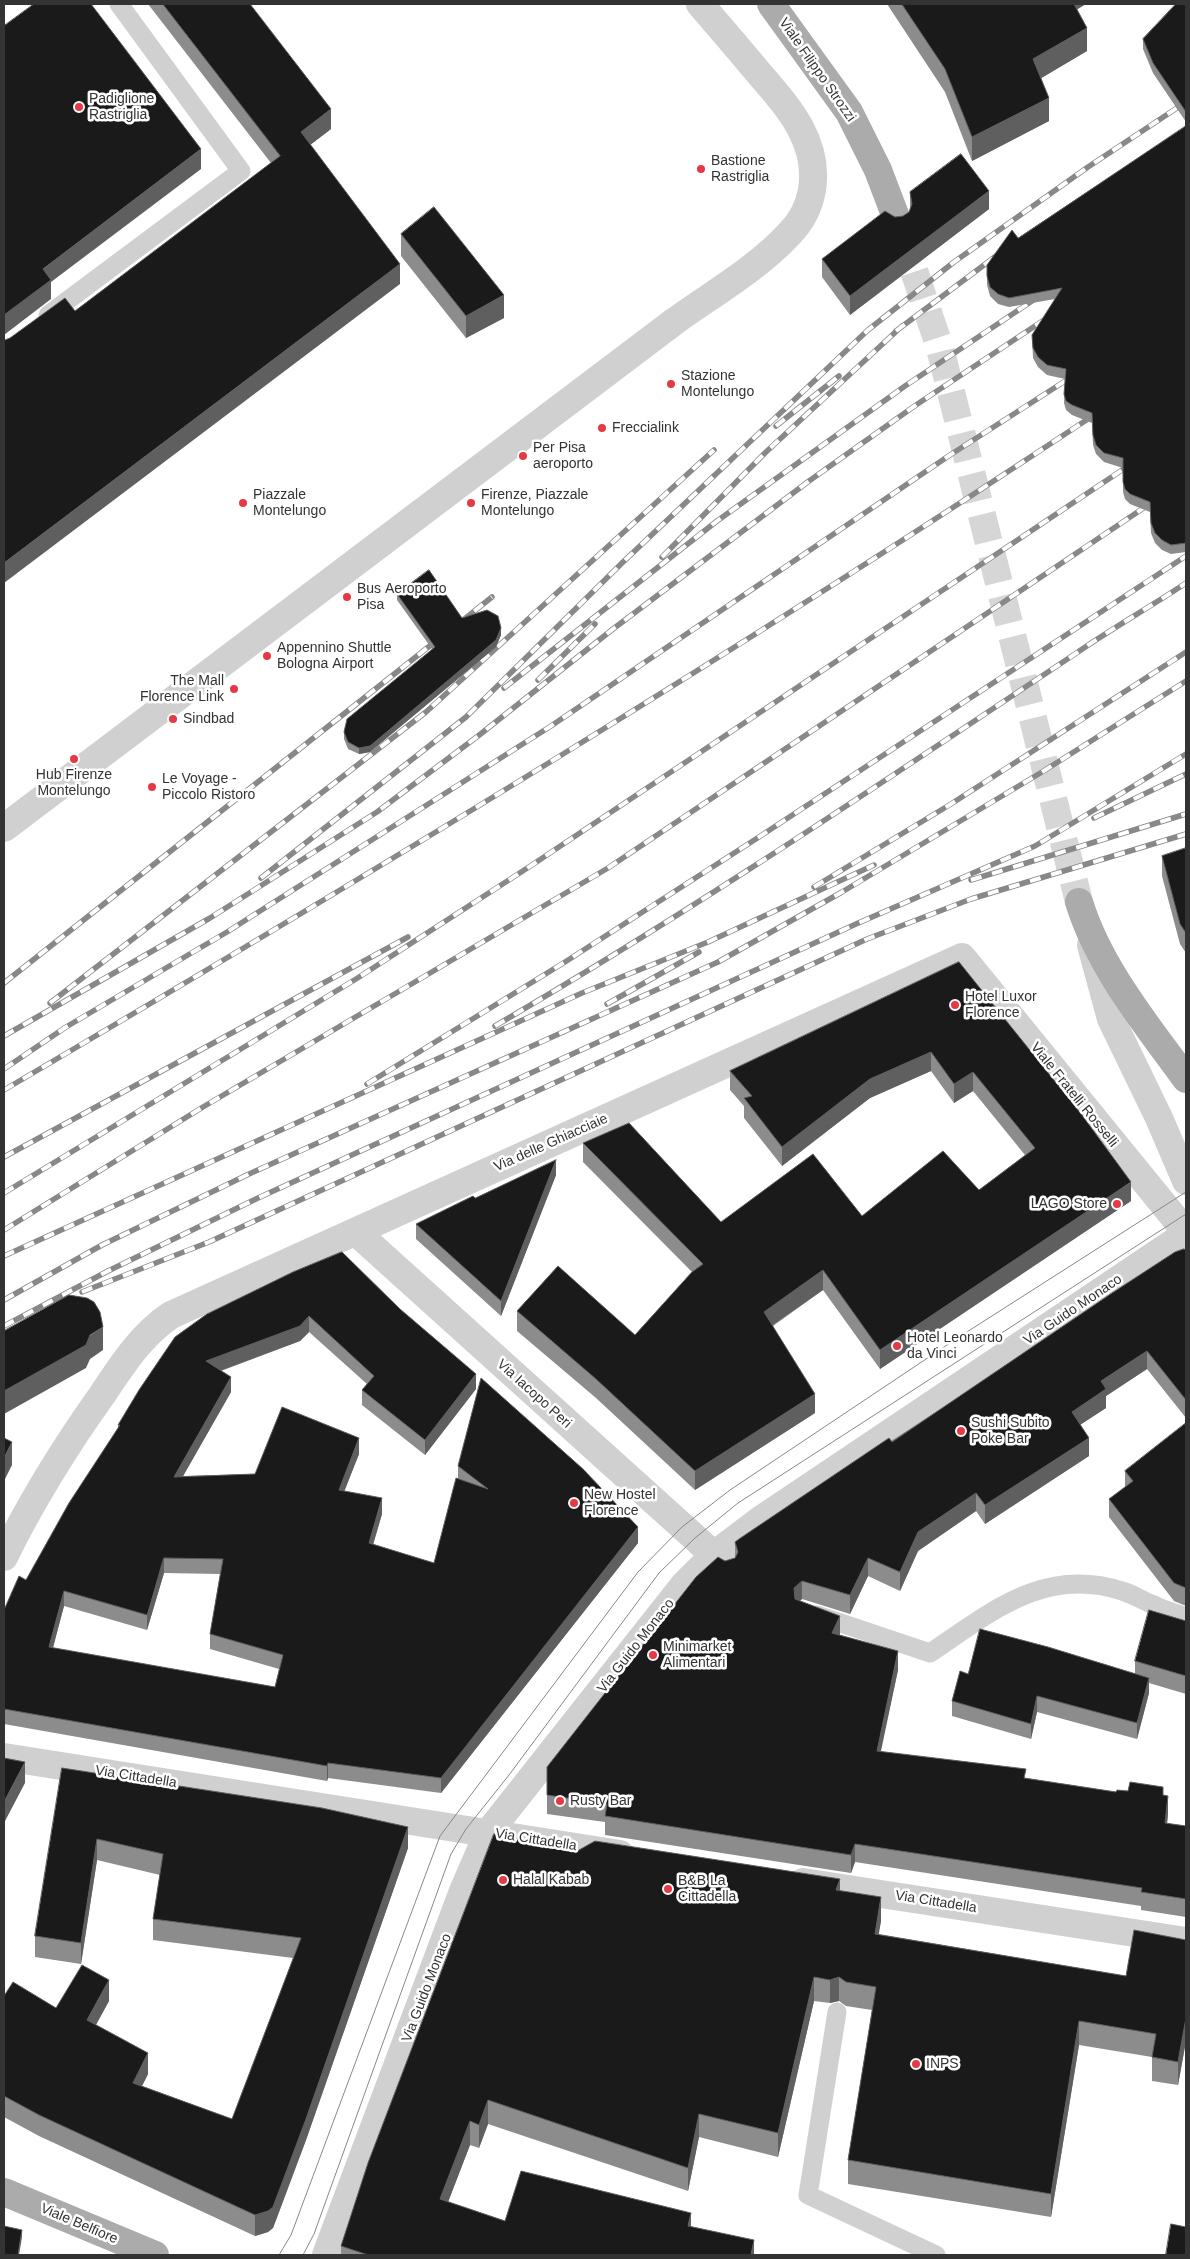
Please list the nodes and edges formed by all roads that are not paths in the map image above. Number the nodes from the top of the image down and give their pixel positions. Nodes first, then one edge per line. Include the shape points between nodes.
1 (119, 4) edge
2 (700, 4) edge
3 (771, 4) edge
4 (897, 220) tunnel mouth
5 (35, 325) edge
6 (4, 828) edge
7 (1080, 907) joint
8 (962, 957) joint
9 (1186, 1079) edge
10 (1186, 1181) edge
11 (356, 1232) junction
12 (1186, 1233) edge
13 (4, 1557) edge
14 (720, 1562) junction
15 (804, 1610) edge
16 (1186, 1617) edge
17 (4, 1757) edge
18 (488, 1833) junction
19 (647, 1858) edge
20 (774, 1878) edge
21 (1186, 1941) edge
22 (837, 2012) dead end
23 (4, 2192) edge
24 (155, 2255) edge
25 (326, 2255) edge
26 (936, 2255) edge

1 - 5 lane via 241,171
2 - 6 street via 784,103 809,147 814,165 810,200 791,232 762,258
3 - 4 main road, Viale Filippo Strozzi via 849,112 878,170
7 - 9 main road via 1094,940 1124,991
7 - 10 street via 1111,1019
8 - 11 street, Via delle Ghiacciaie
8 - 12 street, Viale Fratelli Rosselli
11 - 13 street, Via delle Ghiacciaie via 170,1314 144,1337 70,1440
11 - 14 street, Via Iacopo Peri
12 - 14 street, Via Guido Monaco via 771,1512
14 - 18 street, Via Guido Monaco via 684,1585
15 - 16 lane via 930,1653 997,1608 1019,1596 1050,1586 1072,1584 1123,1591
17 - 18 street, Via Cittadella
18 - 19 street, Via Cittadella
18 - 25 street, Via Guido Monaco via 463,1891
20 - 21 street, Via Cittadella
22 - 26 lane via 808,2195
23 - 24 main road, Viale Belfiore

